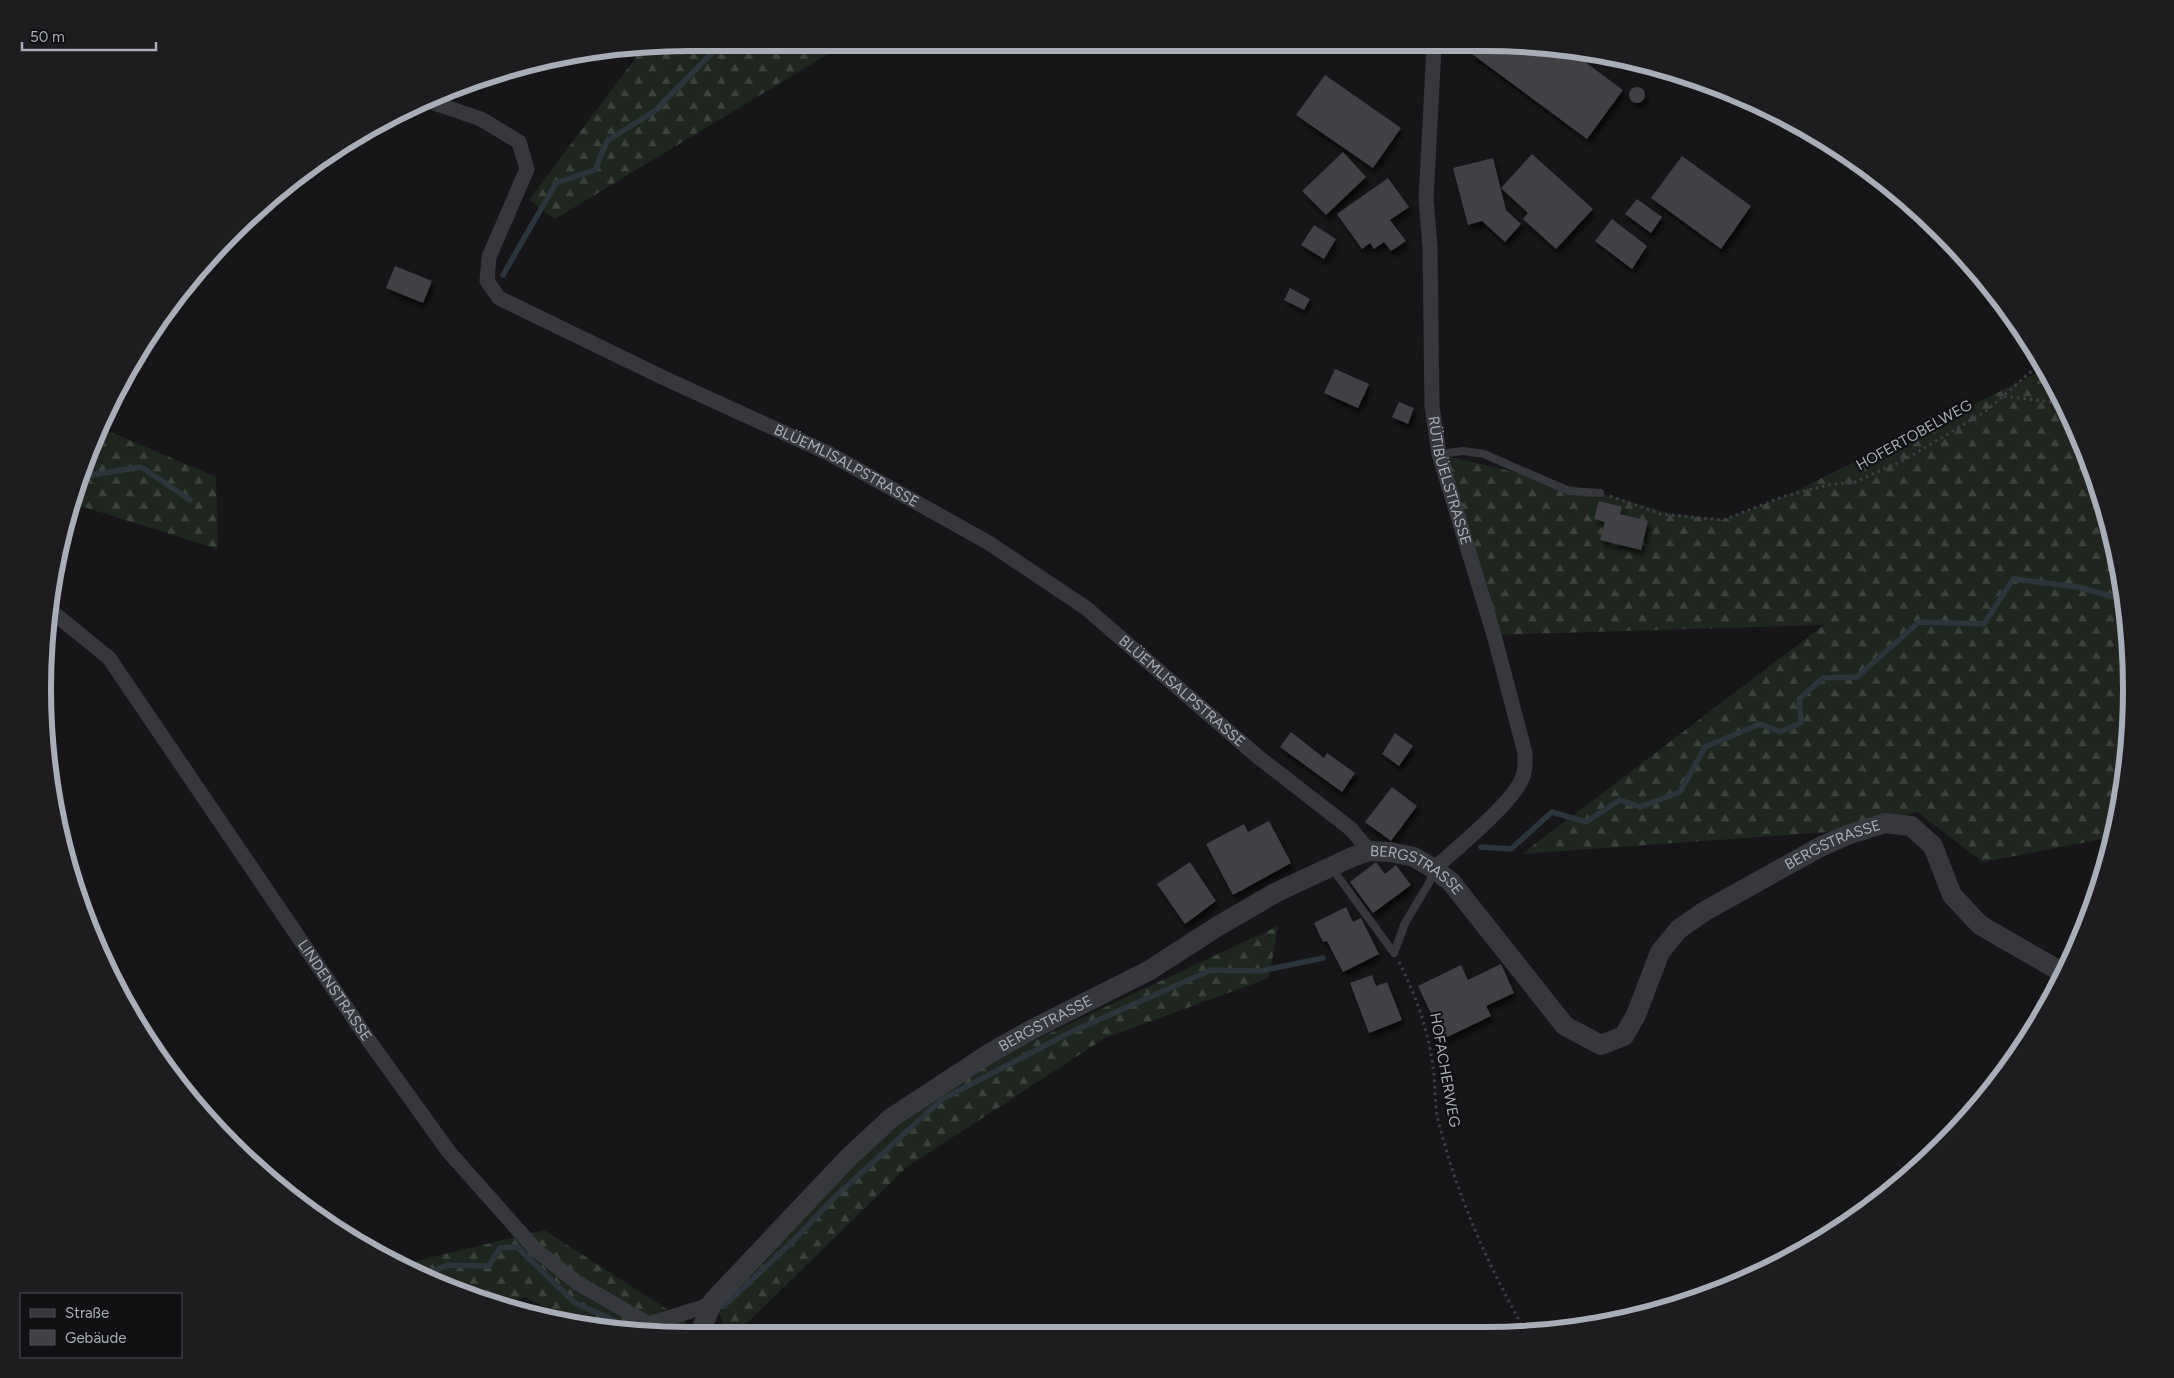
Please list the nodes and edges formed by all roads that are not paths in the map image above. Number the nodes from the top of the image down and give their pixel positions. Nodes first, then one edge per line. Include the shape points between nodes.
1 (1434, 51) edge
2 (436, 104) edge
3 (1439, 454) junction
4 (1600, 493) road end
5 (56, 615) edge
6 (1369, 851) junction
7 (1330, 865) junction
8 (1434, 869) junction
9 (2058, 970) edge
10 (709, 1305) junction
11 (651, 1325) edge
12 (658, 1326) edge
13 (702, 1327) edge

1 - 3 street, RÜTIBÜELSTRASSE via 1426,199 1430,247 1432,406
2 - 6 street, BLÜEMLISALPSTRASSE via 481,119 519,142 527,169 489,257 487,281 499,298 828,453 989,543 1086,608 1257,756 1351,830
3 - 4 lane via 1463,451 1484,454 1569,491
3 - 8 street, RÜTIBÜELSTRASSE via 1494,635 1525,753 1526,770 1520,784 1499,808
5 - 11 street, LINDENSTRASSE via 109,658 367,1038 449,1152 535,1249 576,1282
6 - 7 street, BERGSTRASSE
6 - 8 street, BERGSTRASSE via 1414,857
7 - 8 lane via 1394,953 1405,923 1430,883
7 - 10 street, BERGSTRASSE via 1276,892 1150,970 990,1053 891,1118 848,1158
8 - 9 street, BERGSTRASSE via 1466,899 1565,1026 1601,1045 1624,1036 1636,1015 1660,952 1679,929 1820,847 1886,823 1911,826 1933,846 1952,895 1980,925
10 - 12 street
10 - 13 street, BERGSTRASSE

